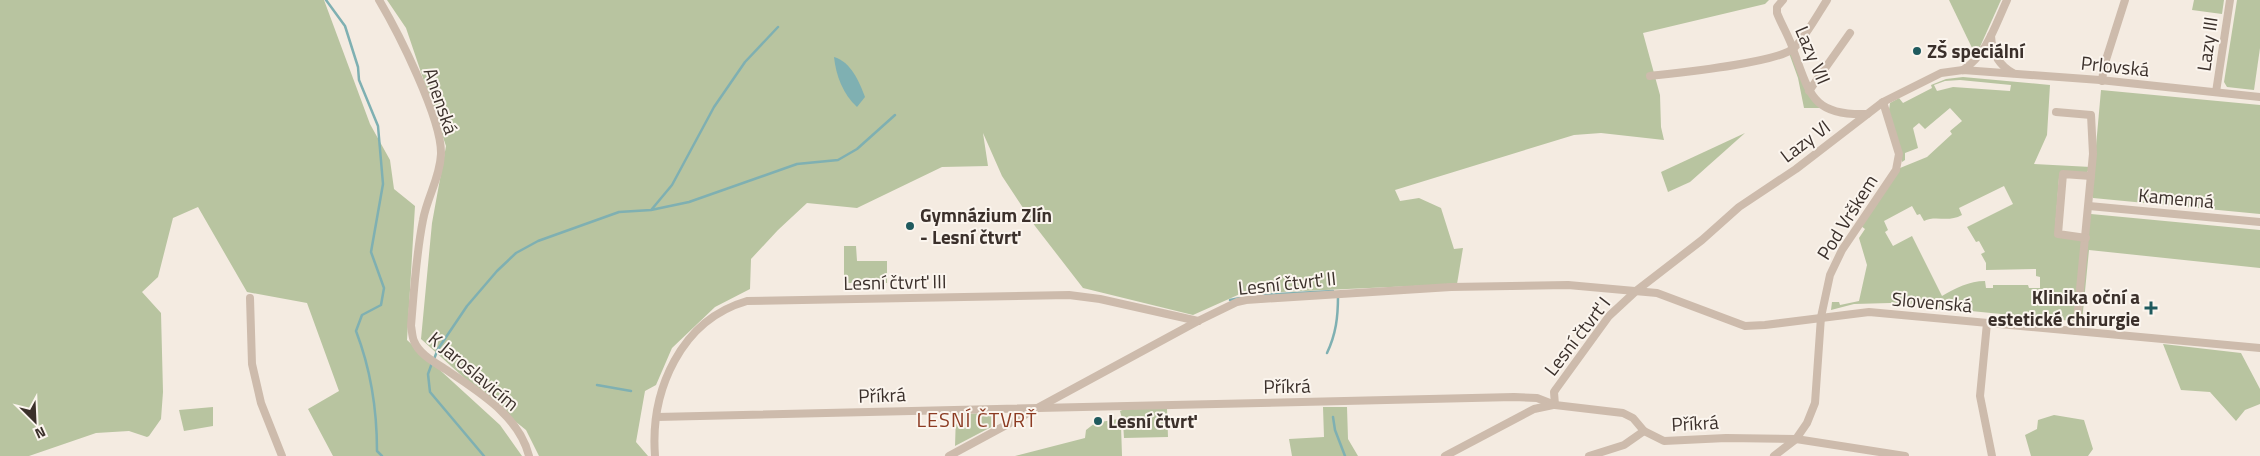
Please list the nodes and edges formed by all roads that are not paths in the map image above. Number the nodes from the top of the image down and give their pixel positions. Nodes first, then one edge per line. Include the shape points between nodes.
1 (379, 0) edge
2 (1783, 0) edge
3 (1827, 0) edge
4 (2007, 0) edge
5 (2125, 0) edge
6 (2230, 0) edge
7 (1850, 33) dead end
8 (1991, 36) junction
9 (1793, 49) junction
10 (1963, 70) junction
11 (2015, 74) junction
12 (1650, 76) dead end
13 (2102, 81) junction
14 (1810, 91) junction
15 (2216, 92) junction
16 (2260, 97) edge
17 (1883, 102) junction
18 (2056, 112) dead end
19 (1867, 114) junction
20 (2091, 176) junction
21 (2089, 206) junction
22 (423, 218) joint
23 (2260, 222) edge
24 (2086, 238) junction
25 (1636, 290) junction
26 (250, 298) dead end
27 (1821, 317) junction
28 (1198, 321) junction
29 (1988, 323) junction
30 (2076, 331) junction
31 (2260, 348) edge
32 (1514, 397) junction
33 (1555, 405) junction
34 (1042, 407) junction
35 (657, 417) junction
36 (1518, 417) junction
37 (1644, 431) junction
38 (1796, 439) junction
39 (282, 456) edge
40 (529, 456) edge
41 (655, 456) edge
42 (949, 456) edge
43 (1445, 456) edge
44 (1589, 456) edge
45 (1774, 456) edge
46 (1905, 456) edge
47 (1992, 456) edge

1 - 22 street, Anenská via 402,41 438,134 441,154 437,179
2 - 9 street, Lazy VII via 1777,7 1777,13
3 - 9 street
4 - 8 street
5 - 13 street
6 - 15 street, Lazy III
7 - 14 street
8 - 10 street via 1978,58
8 - 11 street via 1998,61
9 - 12 street via 1750,62
9 - 14 street, Lazy VII
10 - 11 street, Lazy VI
10 - 17 street, Lazy VI via 1941,73
11 - 13 street, Prlovská
13 - 15 street, Prlovská
14 - 19 street, Lazy VII via 1824,107
15 - 16 street, Prlovská
17 - 19 street, Lazy VI
17 - 27 street, Pod Vrškem via 1898,150 1897,166 1842,250 1830,275
18 - 20 street via 2091,115
19 - 25 street, Lazy VI via 1796,170 1739,207
20 - 21 street
20 - 24 street via 2063,174 2058,234
21 - 23 street, Kamenná
21 - 24 street
22 - 40 street, K Jaroslavicím via 411,326 414,341 422,352 480,392 509,418 521,435
24 - 30 street
25 - 27 street, Slovenská via 1664,295 1745,326
25 - 28 street, Lesní čtvrť II via 1568,285 1451,287 1246,300
25 - 33 street, Lesní čtvrť I via 1609,316 1556,388
26 - 39 street via 252,364 261,404
27 - 29 street, Slovenská via 1870,312
27 - 38 street, Pod Vrškem via 1815,403
28 - 34 street, Lesní čtvrť II
28 - 35 street, Lesní čtvrť III via 1070,295 747,301 712,316 685,343 672,365
29 - 30 street, Slovenská
29 - 47 street via 1980,396
30 - 31 street, Slovenská
32 - 33 street, Příkrá via 1537,398
32 - 34 street, Příkrá
32 - 36 street via 1520,404
33 - 36 street, Lesní čtvrť I via 1534,408
33 - 37 street, Příkrá via 1623,413 1634,418
34 - 35 street, Příkrá
34 - 42 street, Lesní čtvrť II
35 - 41 street
36 - 43 street, Lesní čtvrť I
37 - 38 street, Příkrá via 1667,442 1726,438
37 - 44 street via 1624,445
38 - 45 street, Pod Vrškem
38 - 46 street, Příkrá

